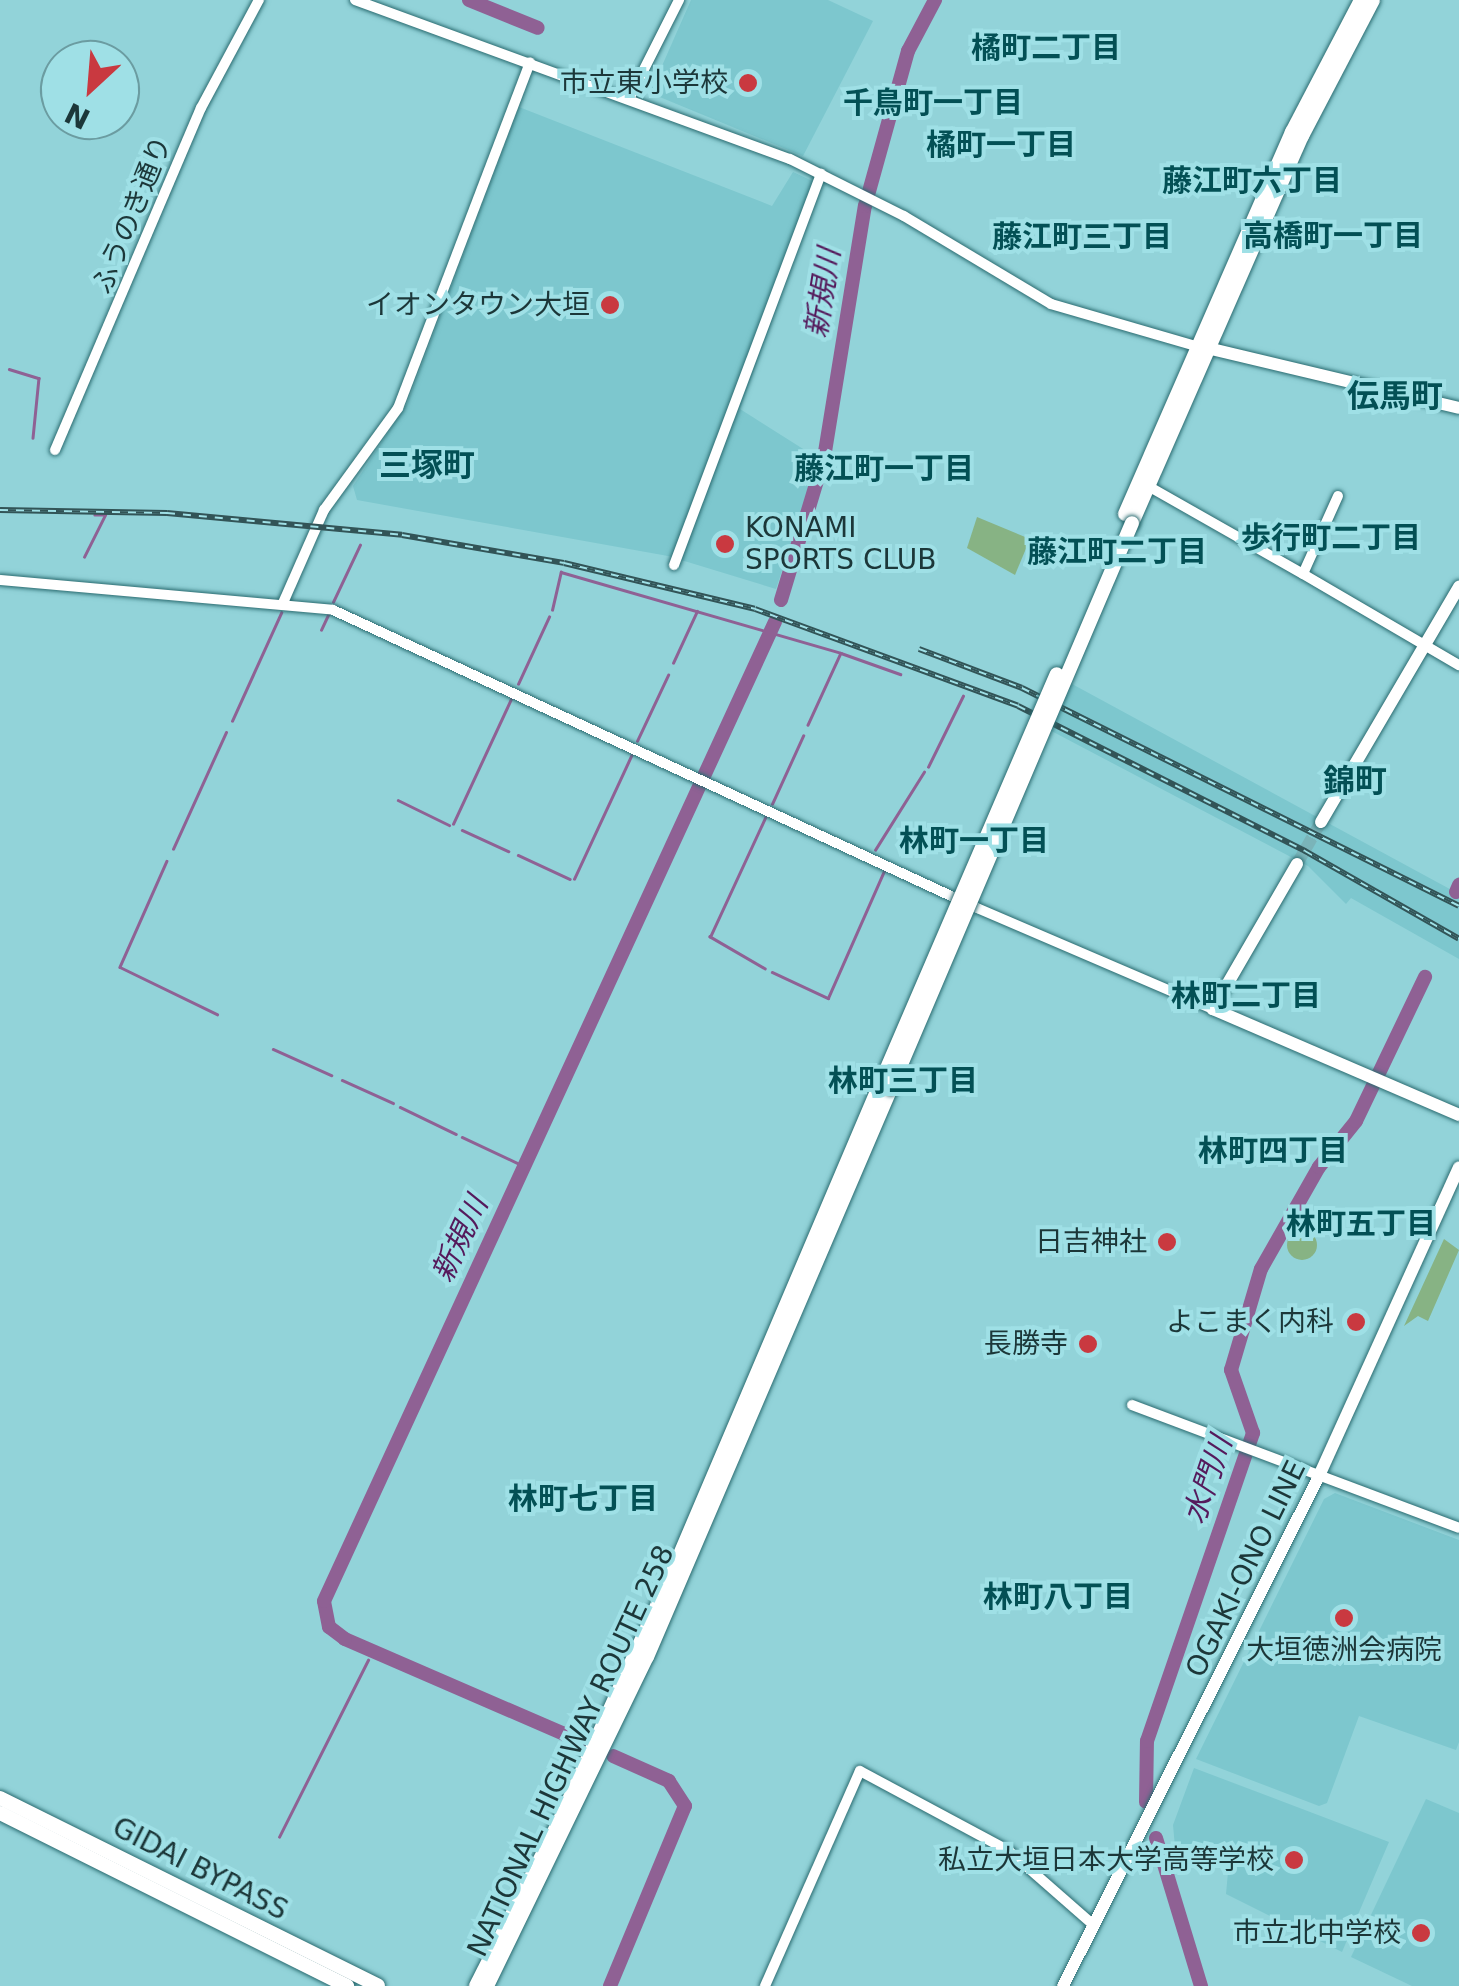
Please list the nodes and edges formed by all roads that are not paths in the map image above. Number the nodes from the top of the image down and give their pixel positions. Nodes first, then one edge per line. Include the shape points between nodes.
1 (259, 0) edge
2 (355, 0) edge
3 (678, 0) edge
4 (1361, 0) edge
5 (1373, 0) edge
6 (530, 62) junction
7 (630, 97) junction
8 (821, 174) junction
9 (1202, 347) junction
10 (1459, 408) edge
11 (55, 450) dead end
12 (1148, 486) junction
13 (1338, 496) dead end
14 (1127, 521) junction
15 (674, 565) dead end
16 (1304, 574) junction
17 (0, 580) edge
18 (1459, 587) edge
19 (283, 603) junction
20 (1424, 645) junction
21 (1459, 664) edge
22 (1322, 822) tunnel mouth
23 (1297, 864) tunnel mouth
24 (1213, 1008) junction
25 (886, 1085) junction
26 (1459, 1114) edge
27 (1459, 1167) edge
28 (1132, 1405) dead end
29 (1318, 1478) junction
30 (1459, 1528) edge
31 (0, 1798) edge
32 (0, 1813) edge
33 (1090, 1922) junction
34 (347, 1986) edge
35 (378, 1986) edge
36 (476, 1986) edge
37 (488, 1986) edge
38 (765, 1986) edge
39 (1063, 1986) edge

1 - 11 street, ふうのき通り via 201,108
2 - 6 street
3 - 7 street
4 - 9 highway, NATIONAL HIGHWAY ROUTE 258 via 1292,132
5 - 9 highway, NATIONAL HIGHWAY ROUTE 258
6 - 7 street
6 - 19 street via 398,408 324,510
7 - 8 street
8 - 9 street via 1063,310
8 - 15 street
9 - 10 main road
9 - 12 highway, NATIONAL HIGHWAY ROUTE 258
9 - 14 highway, NATIONAL HIGHWAY ROUTE 258
12 - 14 highway, NATIONAL HIGHWAY ROUTE 258
12 - 16 street
13 - 16 street
14 - 25 highway, NATIONAL HIGHWAY ROUTE 258, bridge
16 - 20 street
17 - 19 street
18 - 20 main road
19 - 24 street via 347,615
20 - 21 street
20 - 22 main road
23 - 24 main road
24 - 26 main road
25 - 36 highway, NATIONAL HIGHWAY ROUTE 258 via 558,1824
25 - 37 highway, NATIONAL HIGHWAY ROUTE 258 via 648,1657
27 - 29 main road, OGAKI-ONO LINE
28 - 29 street
29 - 30 street
29 - 33 main road, OGAKI-ONO LINE via 1153,1817
31 - 35 highway, GIDAI BYPASS
32 - 34 highway, GIDAI BYPASS
33 - 38 street via 1009,1851 860,1770
33 - 39 main road, OGAKI-ONO LINE

